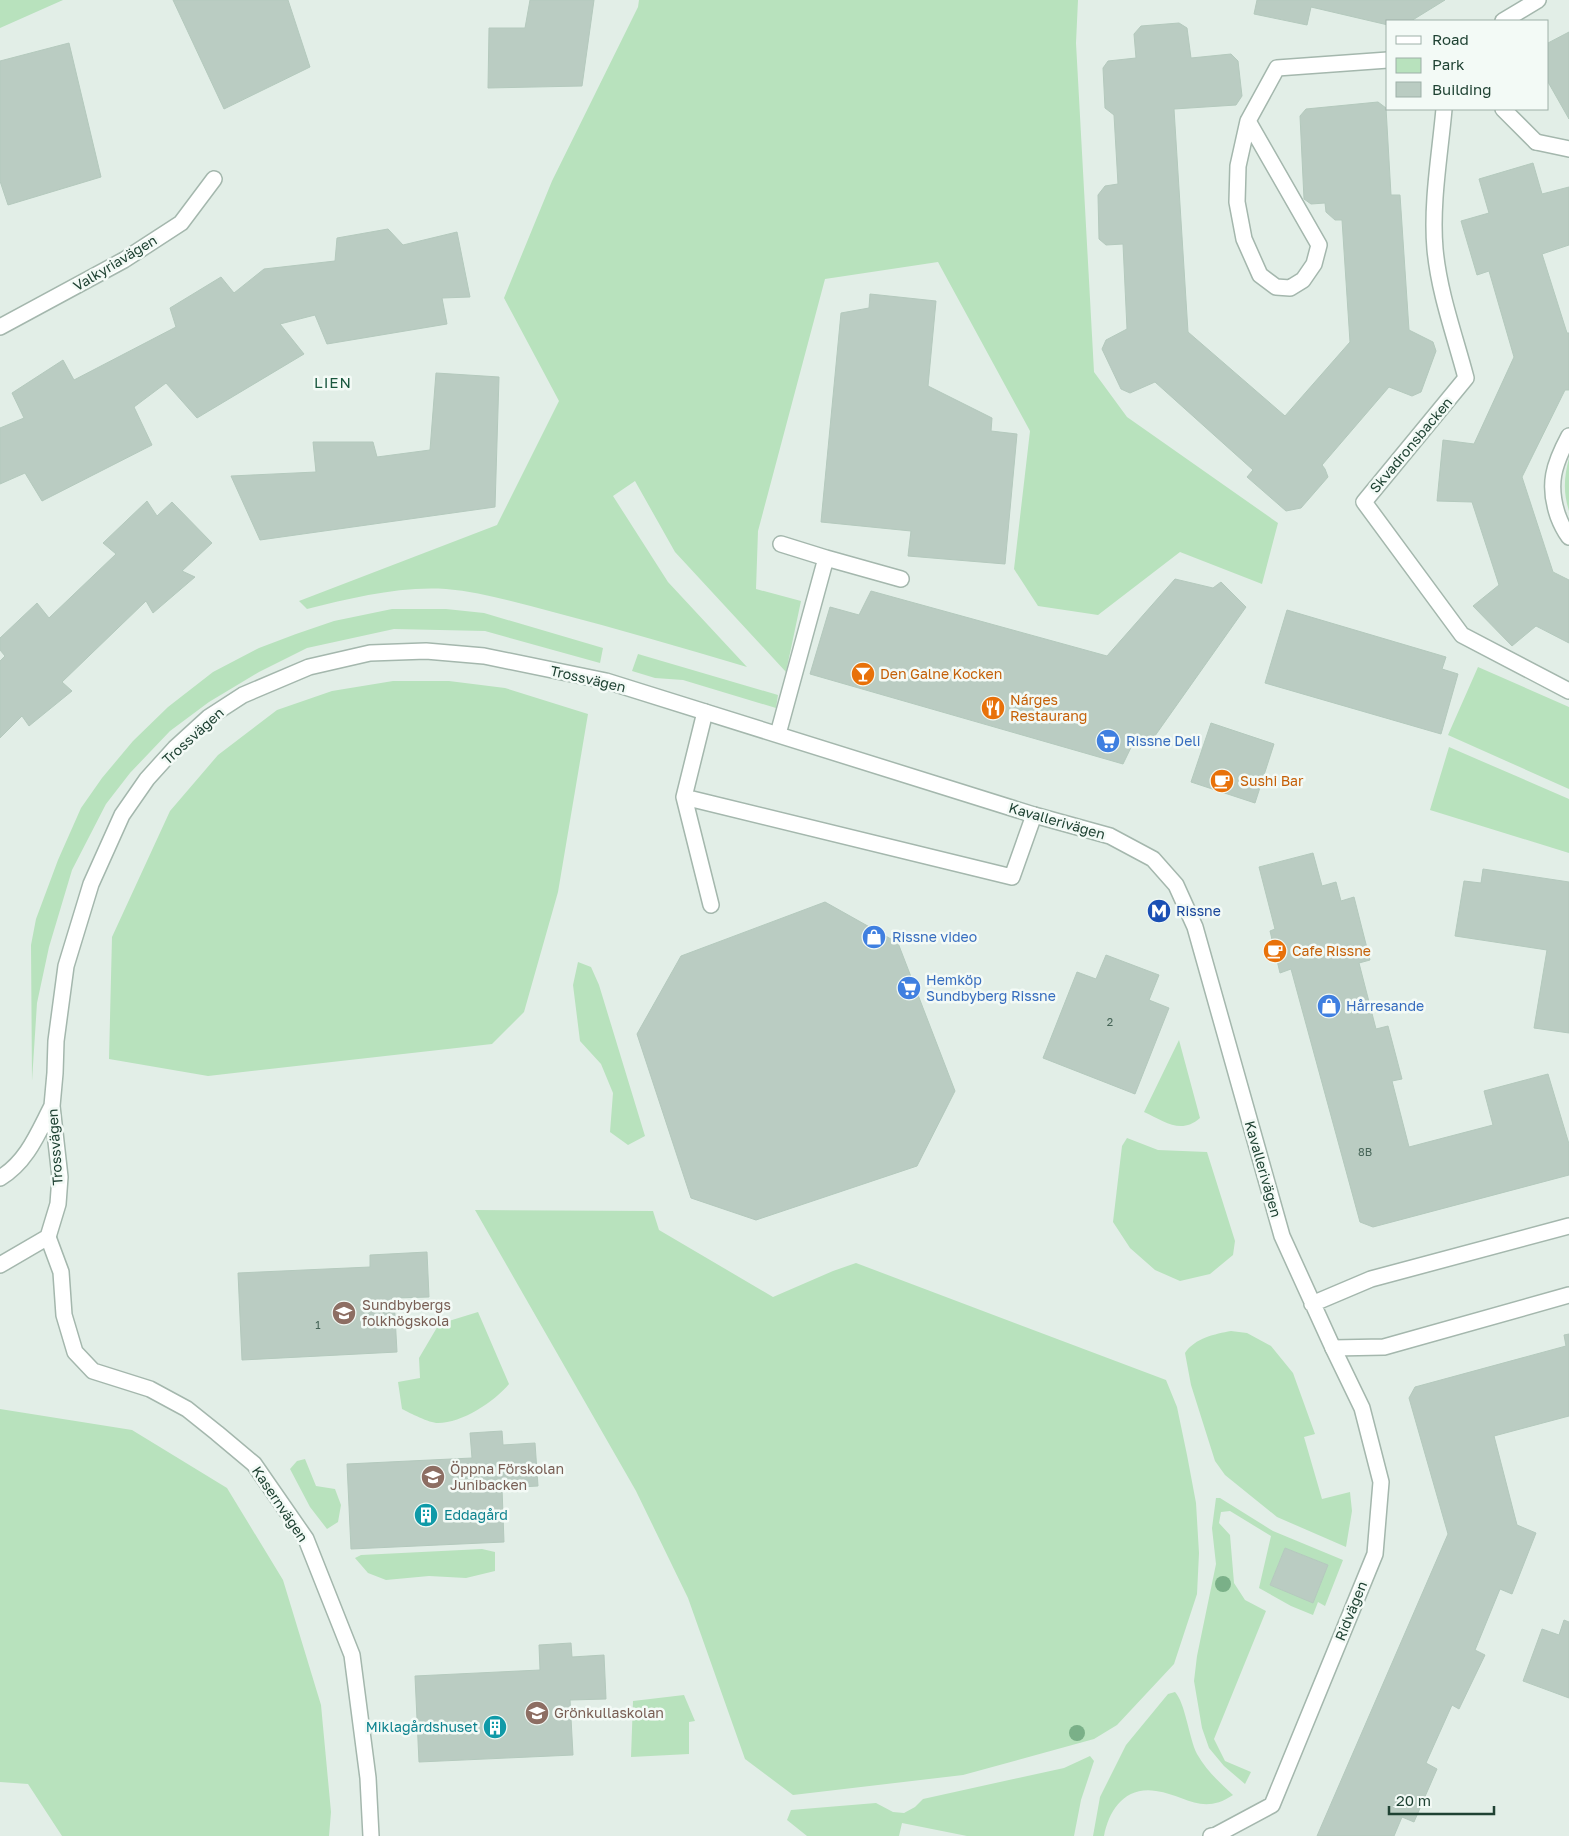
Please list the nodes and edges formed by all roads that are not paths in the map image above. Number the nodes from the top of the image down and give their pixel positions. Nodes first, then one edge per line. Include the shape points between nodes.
1 (1538, 0) edge
2 (1505, 20) edge
3 (1386, 60) edge
4 (1444, 110) edge
5 (1504, 110) edge
6 (1248, 121) junction
7 (1569, 148) edge
8 (214, 179) dead end
9 (0, 327) edge
10 (1569, 436) edge
11 (1569, 537) edge
12 (781, 544) dead end
13 (826, 558) junction
14 (902, 579) dead end
15 (1569, 690) edge
16 (705, 712) junction
17 (778, 734) junction
18 (684, 796) junction
19 (1034, 815) junction
20 (711, 905) dead end
21 (52, 1106) junction
22 (0, 1178) edge
23 (1569, 1226) edge
24 (48, 1237) junction
25 (0, 1265) edge
26 (1569, 1295) edge
27 (1312, 1304) junction
28 (1333, 1348) junction
29 (371, 1836) edge
30 (1211, 1836) edge

1 - 2 street
3 - 6 street via 1277,68
4 - 15 street, Skvadronsbacken via 1435,208 1435,249 1444,299 1466,378 1364,502 1462,635
5 - 7 street via 1536,142
6 - 6 street via 1238,166 1237,202 1244,239 1260,275 1276,288 1290,288 1303,280 1314,264 1319,245
8 - 9 street, Valkyriavägen via 180,223 124,260
10 - 11 street via 1557,458 1551,482 1555,507
12 - 13 street
13 - 14 street
13 - 17 street
16 - 17 street, Kavallerivägen
16 - 18 street
16 - 21 street, Trossvägen via 606,681 484,656 426,651 370,653 309,667 243,695 209,717 174,748 122,815 91,884 66,966
17 - 19 street, Kavallerivägen
18 - 19 street via 1012,877
18 - 20 street
19 - 27 street, Kavallerivägen via 1110,836 1153,859 1176,886 1194,927 1282,1236
21 - 22 street via 31,1149
21 - 24 street, Trossvägen via 60,1176 58,1204
23 - 27 street via 1371,1279
24 - 25 street
24 - 29 street, Kasernvägen via 61,1272 64,1315 76,1352 93,1371 150,1389 187,1408 218,1433 254,1464 306,1539 352,1655 368,1778
26 - 28 street via 1384,1347
27 - 28 street, Kavallerivägen
28 - 30 street, Ridvägen via 1362,1408 1381,1482 1376,1554 1272,1804

